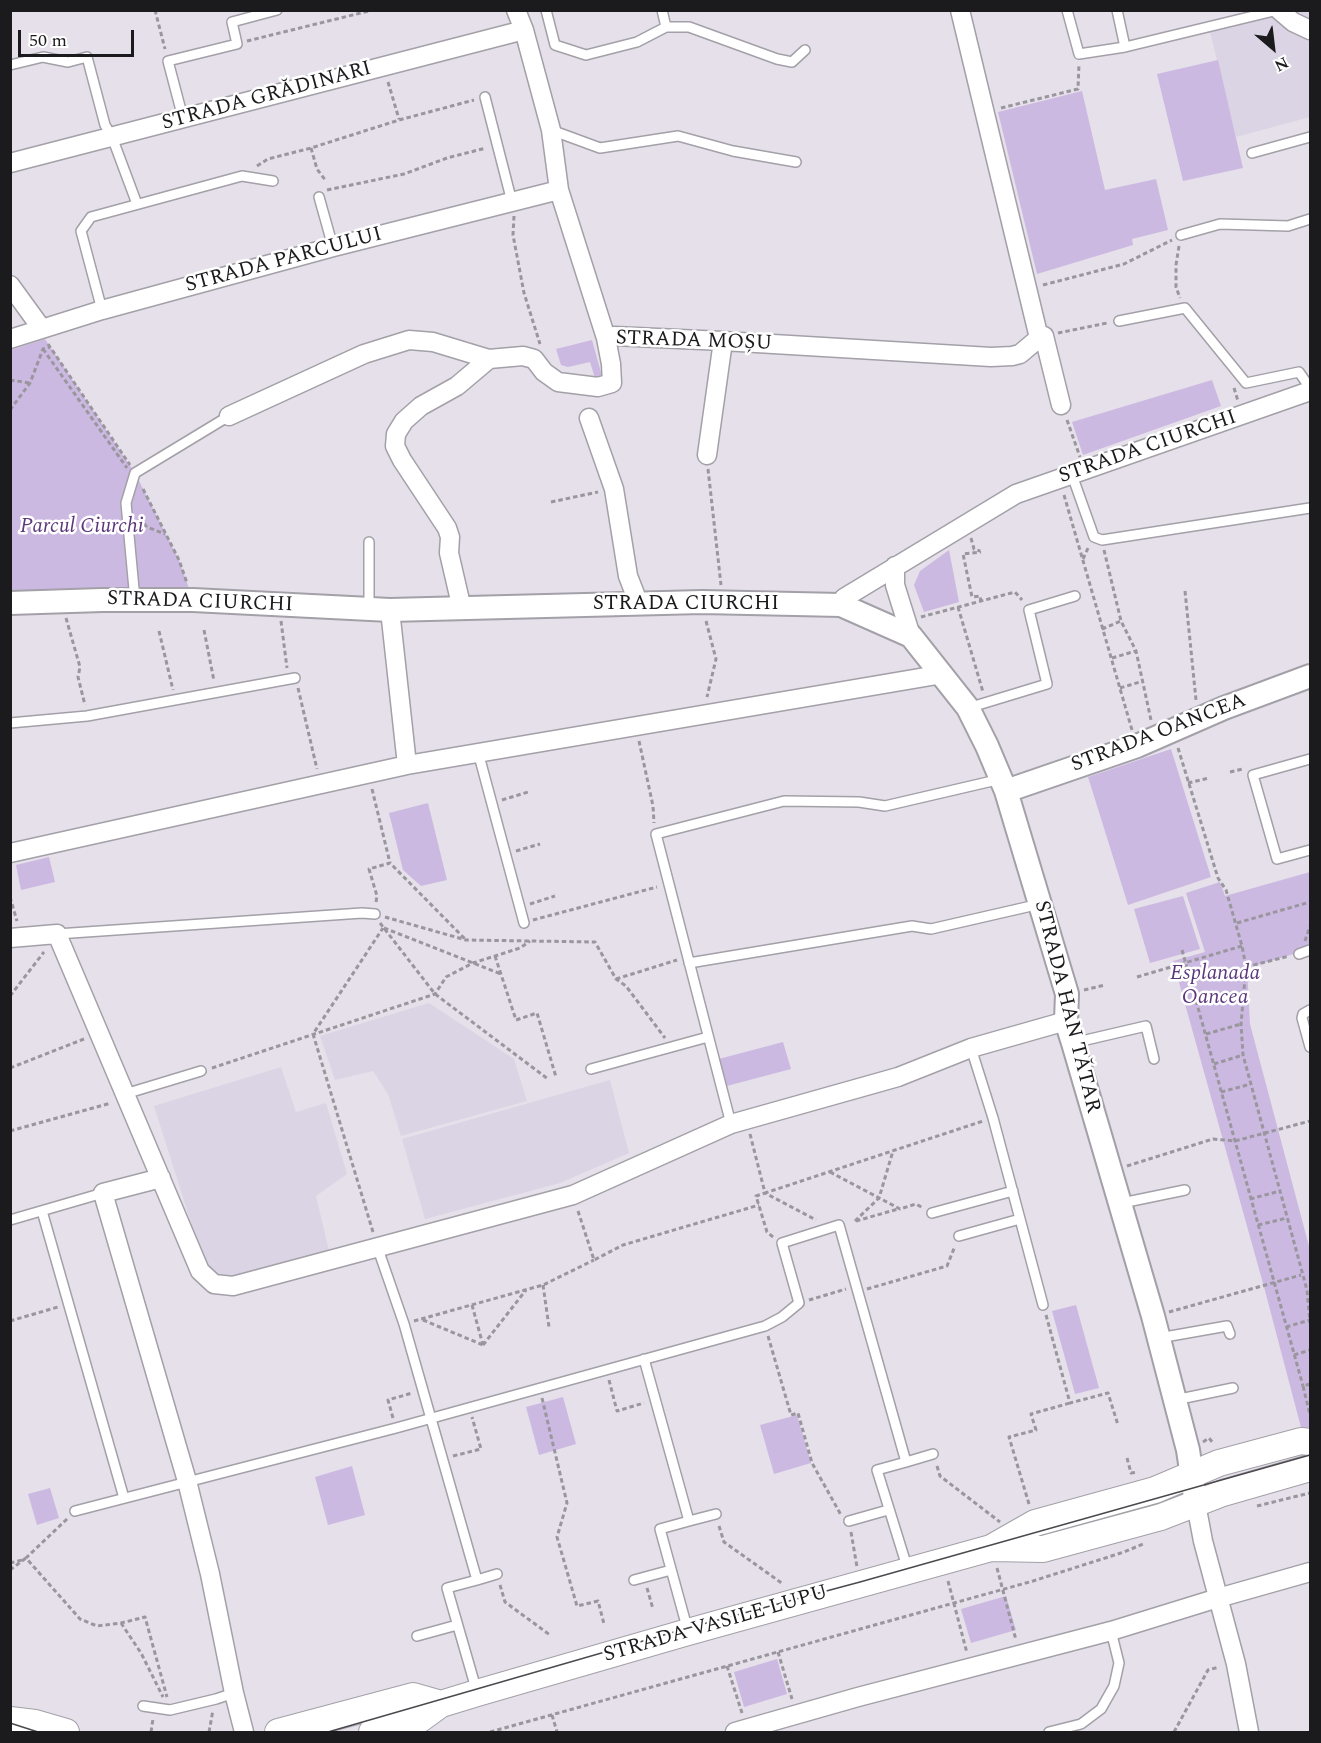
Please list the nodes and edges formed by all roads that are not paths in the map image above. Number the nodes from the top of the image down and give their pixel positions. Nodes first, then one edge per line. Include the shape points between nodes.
1 (277, 10) edge
2 (516, 10) edge
3 (546, 10) edge
4 (662, 10) edge
5 (960, 10) edge
6 (1067, 10) edge
7 (1117, 10) edge
8 (1278, 10) edge
9 (666, 27) junction
10 (524, 30) junction
11 (1311, 30) edge
12 (1125, 47) junction
13 (805, 50) dead end
14 (10, 65) edge
15 (485, 98) road end
16 (183, 118) junction
17 (551, 130) junction
18 (112, 137) junction
19 (1311, 137) edge
20 (1252, 153) dead end
21 (796, 162) dead end
22 (10, 163) edge
23 (273, 181) dead end
24 (559, 190) junction
25 (320, 194) road end
26 (512, 202) junction
27 (136, 204) junction
28 (1311, 219) edge
29 (1181, 235) road end
30 (333, 247) junction
31 (10, 285) edge
32 (102, 310) junction
33 (1119, 321) road end
34 (42, 329) junction
35 (1042, 337) junction
36 (606, 338) junction
37 (10, 339) edge
38 (723, 341) junction
39 (489, 359) junction
40 (1311, 389) edge
41 (1061, 405) road end
42 (229, 416) joint
43 (589, 418) dead end
44 (706, 455) road end
45 (1072, 474) junction
46 (1311, 508) edge
47 (369, 542) dead end
48 (895, 566) junction
49 (1075, 596) dead end
50 (135, 600) junction
51 (10, 603) edge
52 (636, 604) junction
53 (841, 605) junction
54 (462, 609) junction
55 (379, 610) junction
56 (908, 628) junction
57 (943, 674) junction
58 (1311, 676) edge
59 (292, 678) road end
60 (977, 705) junction
61 (10, 723) edge
62 (477, 752) junction
63 (1311, 759) edge
64 (407, 765) junction
65 (1004, 785) junction
66 (1311, 850) edge
67 (10, 853) edge
68 (1040, 904) junction
69 (375, 914) road end
70 (524, 923) road end
71 (57, 934) junction
72 (10, 938) edge
73 (1311, 950) edge
74 (1299, 954) road end
75 (689, 960) junction
76 (1311, 1010) edge
77 (1066, 1021) junction
78 (708, 1036) junction
79 (1072, 1043) junction
80 (1311, 1047) edge
81 (971, 1048) junction
82 (1154, 1059) dead end
83 (591, 1069) dead end
84 (201, 1071) road end
85 (125, 1094) junction
86 (738, 1122) junction
87 (161, 1178) junction
88 (1185, 1190) dead end
89 (1013, 1191) junction
90 (104, 1193) junction
91 (1119, 1204) junction
92 (42, 1211) junction
93 (932, 1213) road end
94 (1020, 1219) junction
95 (10, 1220) edge
96 (959, 1236) road end
97 (378, 1249) junction
98 (1043, 1305) road end
99 (1230, 1334) dead end
100 (1159, 1338) junction
101 (644, 1359) junction
102 (1233, 1389) dead end
103 (1175, 1400) junction
104 (431, 1419) junction
105 (1311, 1442) edge
106 (933, 1454) road end
107 (906, 1462) junction
108 (1311, 1468) edge
109 (1191, 1475) junction
110 (187, 1481) junction
111 (124, 1498) junction
112 (1196, 1504) junction
113 (888, 1510) junction
114 (75, 1511) road end
115 (716, 1514) road end
116 (689, 1521) junction
117 (849, 1521) road end
118 (991, 1548) junction
119 (671, 1570) junction
120 (908, 1571) junction
121 (1311, 1572) edge
122 (497, 1574) road end
123 (640, 1579) road end
124 (477, 1580) junction
125 (1218, 1598) junction
126 (457, 1625) junction
127 (1111, 1631) junction
128 (688, 1632) junction
129 (417, 1636) dead end
130 (234, 1693) junction
131 (477, 1693) junction
132 (441, 1704) junction
133 (143, 1706) dead end
134 (10, 1720) edge
135 (741, 1731) edge
136 (66, 1732) edge
137 (244, 1732) edge
138 (278, 1732) edge
139 (372, 1732) edge
140 (1049, 1732) edge
141 (1249, 1732) edge

1 - 16 lane via 232,22 237,44 168,61
2 - 10 street
3 - 9 lane via 555,45 586,55 637,42
4 - 9 lane
5 - 35 street
6 - 12 lane via 1079,54
7 - 12 lane
8 - 11 street
8 - 12 lane
9 - 13 lane via 689,27 792,62
10 - 16 street, STRADA GRĂDINARI
10 - 17 street
14 - 18 lane via 43,57 68,62 87,57 105,125
15 - 26 lane
16 - 18 street, STRADA GRĂDINARI
17 - 21 lane via 600,148 678,136
17 - 24 street
18 - 22 street, STRADA GRĂDINARI
18 - 27 lane
19 - 20 lane
23 - 27 lane via 242,176
24 - 26 street, STRADA PARCULUI
24 - 36 street
25 - 30 lane
26 - 30 street, STRADA PARCULUI
27 - 32 lane via 91,217 81,231
28 - 29 lane via 1288,226 1220,224
30 - 32 street, STRADA PARCULUI
31 - 34 street
32 - 34 street, STRADA PARCULUI
33 - 40 lane via 1185,308 1246,383 1299,372
34 - 37 street, STRADA PARCULUI
35 - 38 street, STRADA MOȘU via 1020,354 991,357
35 - 41 street
36 - 38 street, STRADA MOȘU
36 - 39 street, STRADA MOȘU via 612,383 598,387 558,382 534,359 523,356
38 - 44 street
39 - 42 street, STRADA MOȘU via 433,342 409,340 364,354
39 - 54 street via 456,386 420,406 396,434 395,446 402,460 447,528
40 - 45 street, STRADA CIURCHI
42 - 50 lane, STRADA MOȘU via 135,473 126,503
43 - 52 street via 614,489
45 - 46 lane via 1094,537 1102,540
45 - 48 street, STRADA CIURCHI via 1016,494
47 - 55 lane
48 - 53 street, STRADA CIURCHI via 844,598
48 - 56 street via 895,585
49 - 60 lane via 1029,610 1047,684
50 - 51 street, STRADA CIURCHI
50 - 55 street, STRADA CIURCHI
52 - 53 street, STRADA CIURCHI
52 - 54 street, STRADA CIURCHI
53 - 56 street, STRADA HAN TĂTAR
54 - 55 street, STRADA CIURCHI
55 - 64 street
56 - 57 street, STRADA HAN TĂTAR
57 - 60 street, STRADA HAN TĂTAR
57 - 62 street
58 - 65 street, STRADA OANCEA via 1155,739
59 - 61 lane via 87,716
60 - 65 street, STRADA HAN TĂTAR
62 - 64 street
62 - 70 lane
63 - 66 lane via 1253,775 1277,859
64 - 67 street
65 - 68 street, STRADA HAN TĂTAR
65 - 75 lane via 885,806 784,801 656,834
68 - 75 lane via 931,929 912,926
68 - 77 street, STRADA HAN TĂTAR via 1066,994
69 - 71 lane
71 - 72 street
71 - 85 street
73 - 74 lane
75 - 78 lane
76 - 80 lane via 1302,1018
77 - 79 street, STRADA HAN TĂTAR
77 - 81 street
78 - 83 lane
78 - 86 lane
79 - 82 lane via 1146,1026
79 - 91 street, STRADA HAN TĂTAR
81 - 86 street via 898,1077
81 - 89 lane
84 - 85 lane
85 - 87 street
86 - 97 street via 573,1195
87 - 90 street
87 - 97 street via 200,1271 214,1284 233,1286
88 - 91 lane
89 - 93 lane
89 - 94 lane
90 - 92 lane
90 - 110 street
91 - 100 street, STRADA HAN TĂTAR
92 - 95 lane
92 - 111 lane
94 - 96 lane
94 - 98 lane
97 - 104 lane
99 - 100 lane via 1227,1326
100 - 103 street, STRADA HAN TĂTAR
101 - 104 lane
101 - 107 lane via 765,1326 782,1317 799,1303 782,1243 835,1227 857,1289
101 - 116 lane
102 - 103 lane
103 - 109 street, STRADA HAN TĂTAR
104 - 110 lane
104 - 124 lane
105 - 109 main road, STRADA VASILE LUPU via 1301,1441 1219,1462
106 - 107 lane
107 - 113 lane via 877,1470
108 - 112 main road, STRADA VASILE LUPU
109 - 112 street, STRADA HAN TĂTAR
109 - 118 main road, STRADA VASILE LUPU via 1155,1490 1026,1528
110 - 111 lane
110 - 130 street
111 - 114 lane
112 - 118 main road, STRADA VASILE LUPU via 1043,1549
112 - 125 street
113 - 117 lane
113 - 120 lane
115 - 116 lane
116 - 119 lane via 660,1529
118 - 120 main road, STRADA VASILE LUPU
119 - 123 lane
119 - 128 lane
120 - 128 main road, STRADA VASILE LUPU
121 - 125 street
122 - 124 lane
124 - 126 lane via 447,1588
125 - 127 street
125 - 141 street
126 - 129 lane
126 - 131 lane
127 - 135 street
127 - 140 lane via 1119,1663 1114,1686 1101,1709 1081,1724
128 - 131 main road, STRADA VASILE LUPU
130 - 133 lane via 170,1710
130 - 137 street
131 - 132 main road, STRADA VASILE LUPU
132 - 138 main road via 413,1696
132 - 139 main road, STRADA VASILE LUPU via 418,1719
134 - 136 main road

